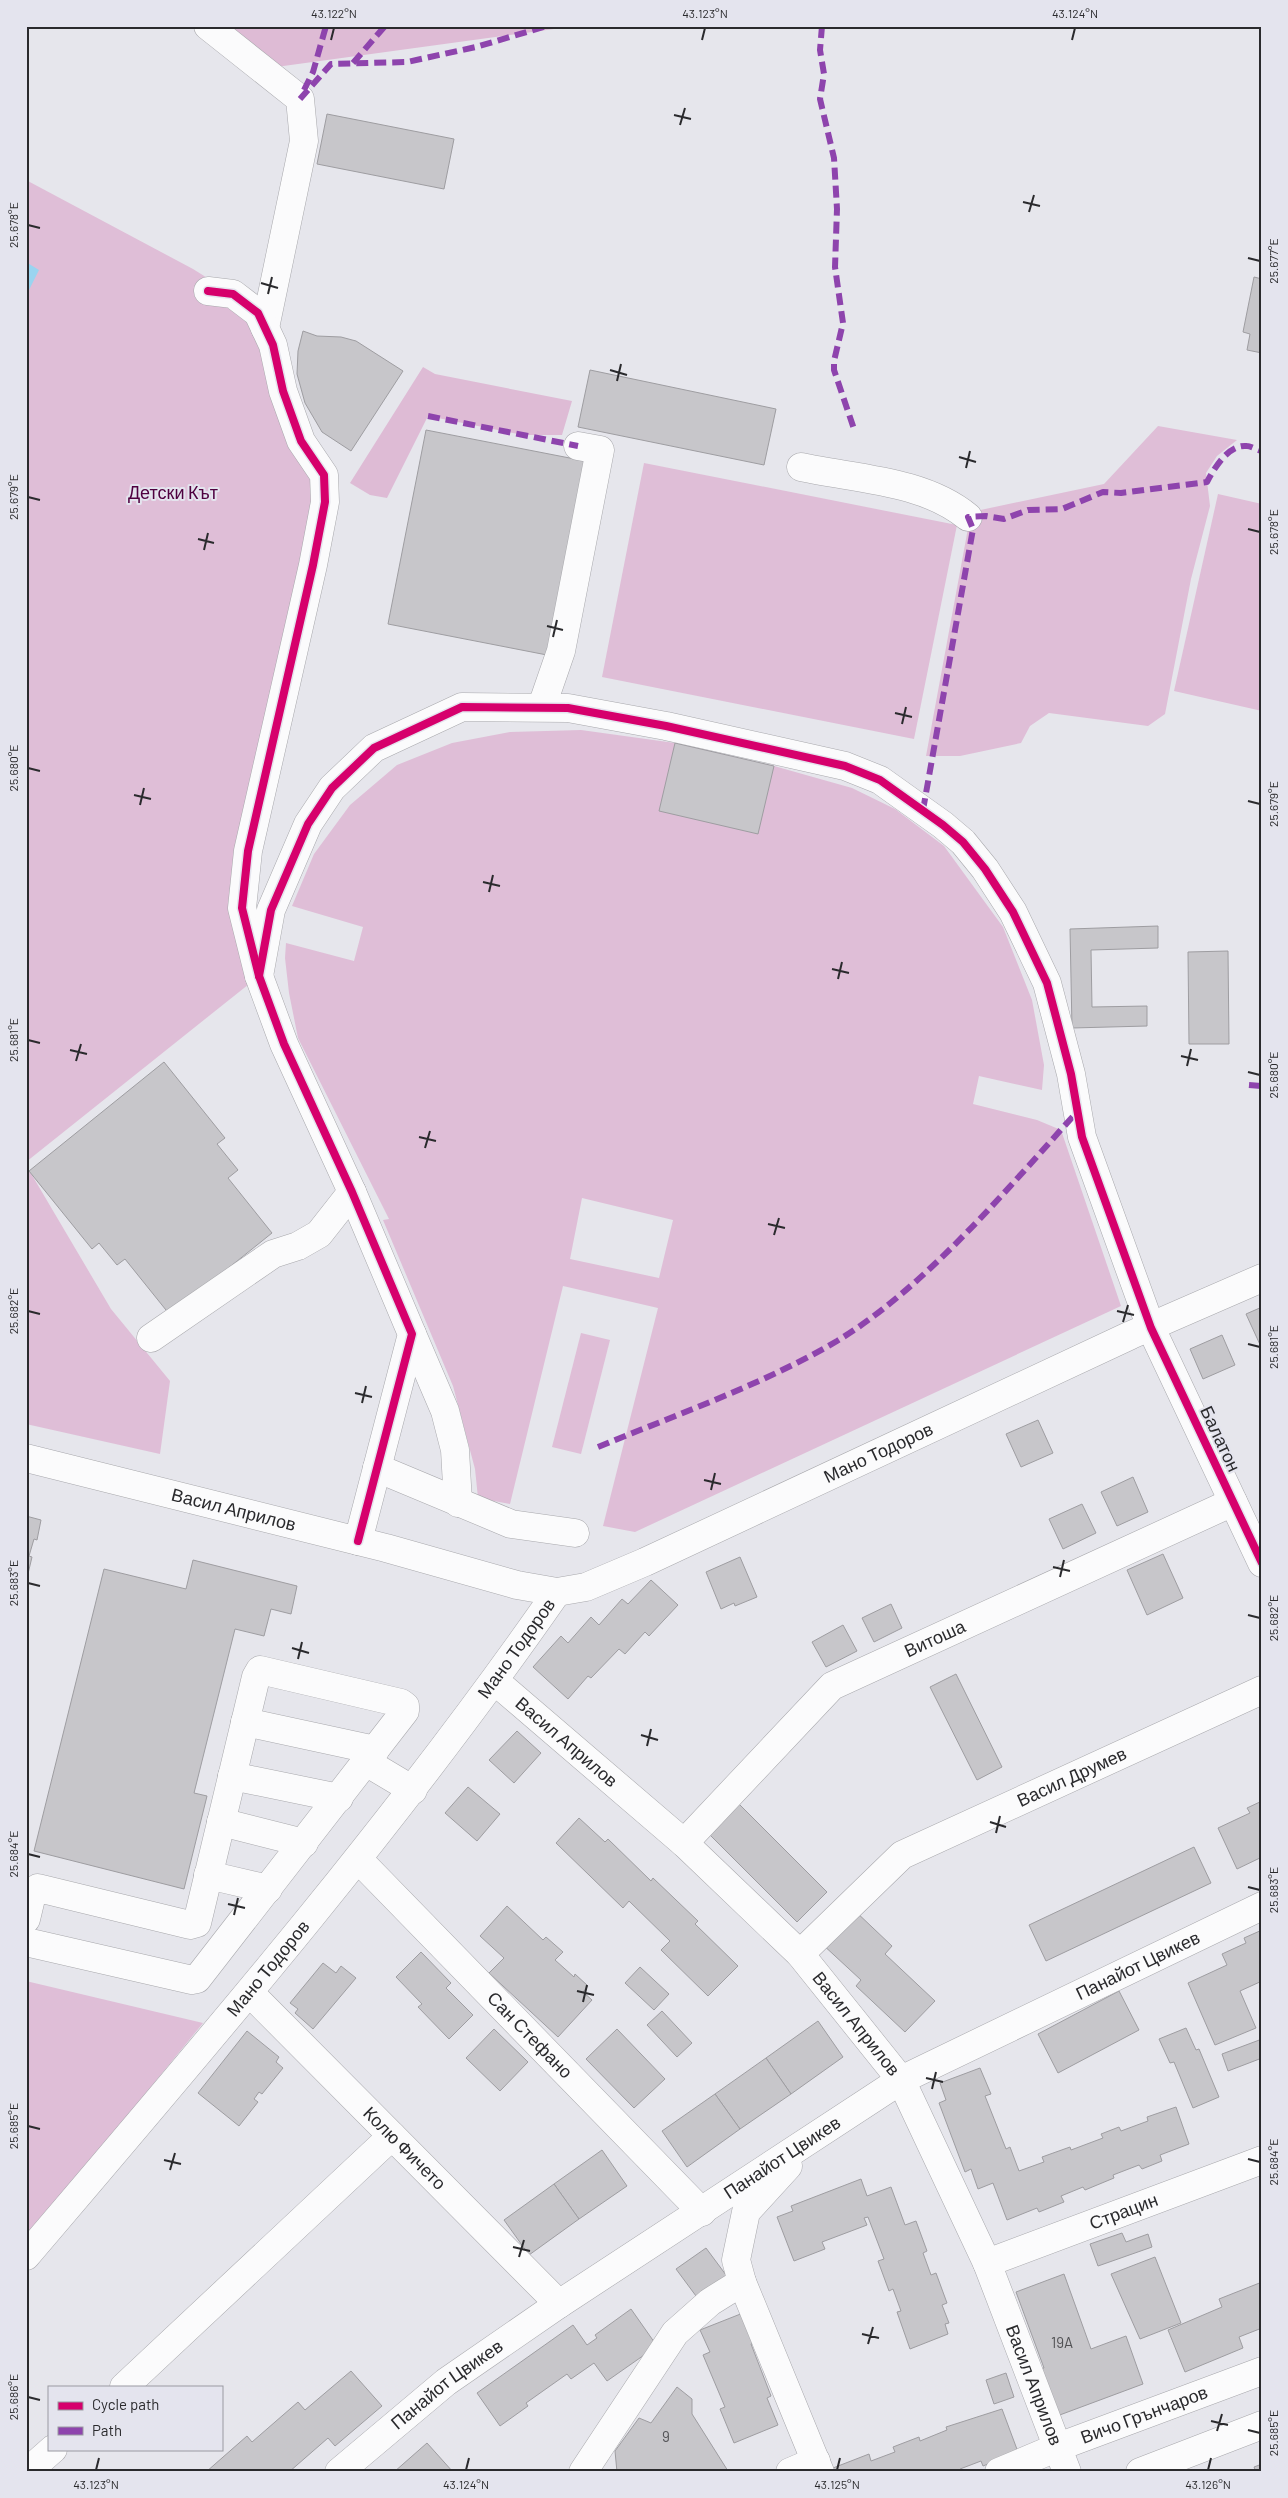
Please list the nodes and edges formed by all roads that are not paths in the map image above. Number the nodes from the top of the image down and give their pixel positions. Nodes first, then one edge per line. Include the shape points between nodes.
1 (208, 26) edge
2 (208, 291) dead end
3 (265, 328) junction
4 (578, 446) dead end
5 (801, 468) dead end
6 (968, 517) dead end
7 (542, 706) junction
8 (259, 976) junction
9 (352, 1192) junction
10 (1262, 1278) edge
11 (1151, 1328) junction
12 (412, 1334) junction
13 (151, 1338) dead end
14 (26, 1458) edge
15 (377, 1468) junction
16 (1233, 1502) junction
17 (458, 1503) junction
18 (575, 1533) dead end
19 (358, 1541) junction
20 (1262, 1563) edge
21 (557, 1592) junction
22 (495, 1681) junction
23 (1262, 1690) edge
24 (245, 1722) junction
25 (370, 1756) junction
26 (232, 1776) junction
27 (413, 1790) junction
28 (339, 1798) junction
29 (220, 1822) junction
30 (304, 1843) junction
31 (684, 1843) junction
32 (358, 1859) junction
33 (208, 1875) junction
34 (268, 1889) junction
35 (1262, 1906) edge
36 (26, 1919) edge
37 (26, 1942) edge
38 (800, 1954) junction
39 (250, 1993) junction
40 (901, 2080) junction
41 (817, 2133) junction
42 (392, 2136) junction
43 (1262, 2160) edge
44 (702, 2212) junction
45 (26, 2256) edge
46 (987, 2263) junction
47 (742, 2282) junction
48 (559, 2304) junction
49 (1262, 2371) edge
50 (125, 2386) edge
51 (1262, 2425) edge
52 (52, 2450) edge
53 (1062, 2460) edge
54 (818, 2466) edge
55 (589, 2470) edge
56 (27, 2472) edge
57 (339, 2472) edge
58 (790, 2472) edge
59 (999, 2472) edge
60 (1140, 2472) edge

1 - 3 street via 300,99 304,141
2 - 3 street via 233,294 258,314
3 - 8 street via 301,441 324,475 325,502 248,851 242,908
4 - 7 street via 600,450 561,651
5 - 6 street via 914,488 953,504
7 - 8 street, Балатон via 462,706 374,748 332,788 308,824 271,910
7 - 11 street, Балатон via 666,726 845,766 880,780 962,842 1006,897 1046,983 1071,1074 1082,1137
8 - 9 street via 284,1044
9 - 12 street
9 - 13 street via 319,1234 298,1246 273,1254
10 - 11 street, Мано Тодоров
11 - 16 street, Балатон
11 - 21 street, Мано Тодоров via 645,1562 586,1587
12 - 15 street
12 - 17 street via 445,1411 455,1450
14 - 19 street, Васил Априлов
15 - 17 street
15 - 19 street
16 - 20 street, Балатон
16 - 31 street, Витоша via 832,1686
17 - 18 street via 511,1524
19 - 21 street, Васил Априлов via 517,1585
21 - 22 street, Мано Тодоров
22 - 27 street, Мано Тодоров
22 - 31 street, Васил Априлов
23 - 38 street, Васил Друмев via 902,1855
24 - 25 street
24 - 25 street via 260,1670 401,1703 405,1711
24 - 26 street
25 - 27 street
25 - 28 street
26 - 28 street
26 - 29 street
27 - 32 street, Мано Тодоров
28 - 30 street
29 - 30 street
29 - 33 street
30 - 34 street
31 - 38 street, Васил Априлов
32 - 39 street, Мано Тодоров
32 - 44 street, Сан Стефано
33 - 34 street
33 - 36 street via 194,1925 38,1888 32,1894
34 - 37 street via 197,1979
35 - 40 street, Панайот Цвикев
38 - 40 street, Васил Априлов
39 - 42 street, Колю Фичето
39 - 45 street, Мано Тодоров
40 - 41 street, Панайот Цвикев
40 - 46 street, Васил Априлов
41 - 44 street, Панайот Цвикев
41 - 47 street via 746,2212 736,2260
42 - 48 street, Колю Фичето
42 - 50 street
43 - 46 street, Страцин
44 - 48 street, Панайот Цвикев
46 - 53 street, Васил Априлов
47 - 54 street
47 - 55 street via 674,2332
48 - 57 street, Панайот Цвикев via 446,2382
49 - 53 street, Вичо Грънчаров
51 - 60 street
52 - 56 street
53 - 59 street, Вичо Грънчаров
54 - 58 street

